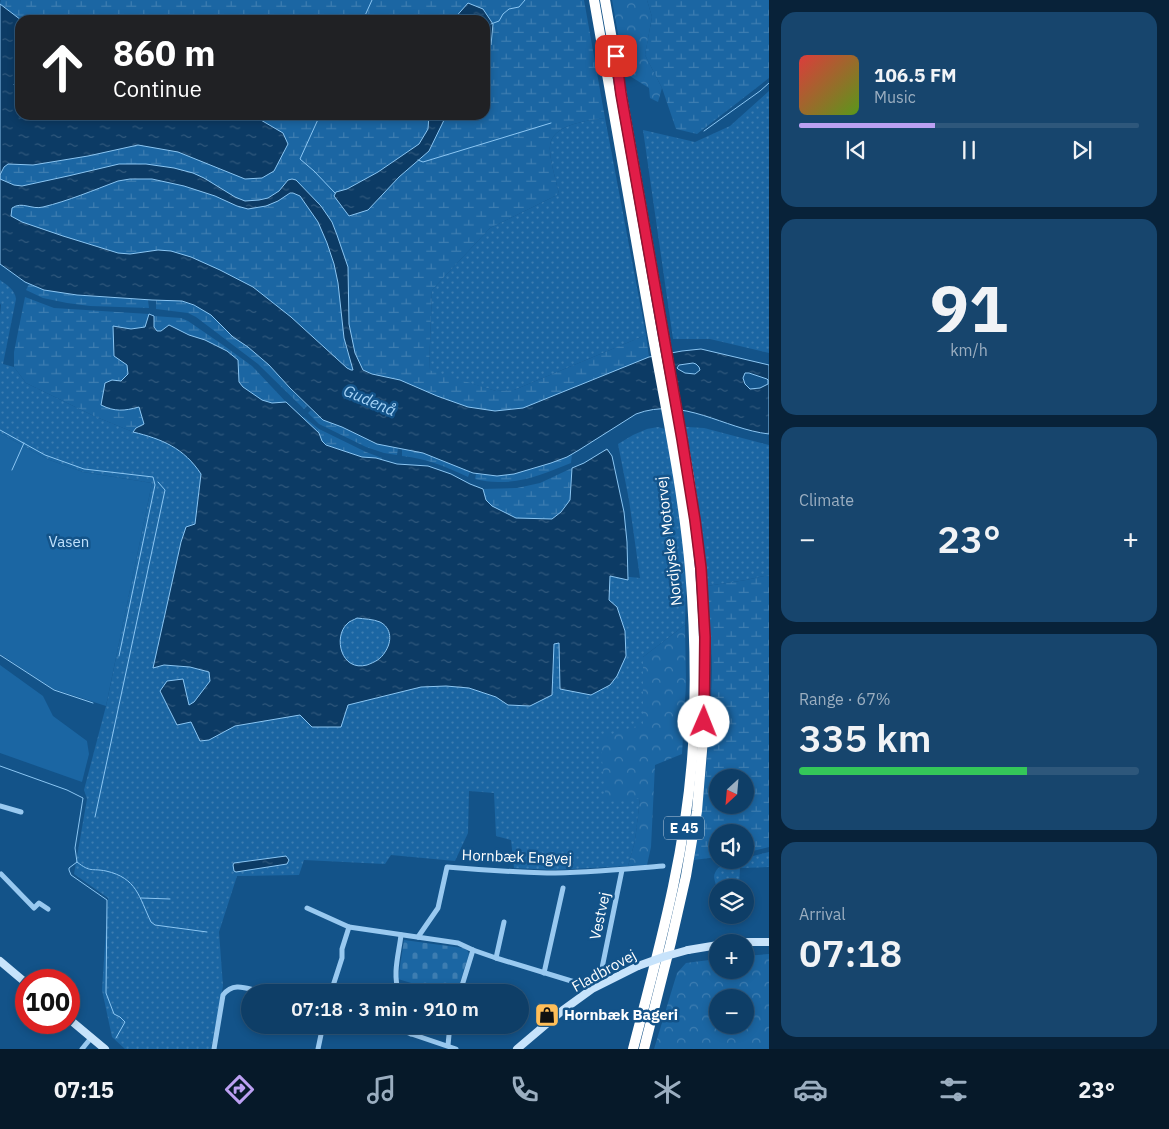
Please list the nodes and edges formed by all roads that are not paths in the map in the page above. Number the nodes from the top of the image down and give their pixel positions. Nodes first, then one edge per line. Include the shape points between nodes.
1 (594, 0) edge
2 (606, 0) edge
3 (654, 313) junction
4 (698, 601) junction
5 (0, 806) edge
6 (21, 812) dead end
7 (663, 866) dead end
8 (622, 870) junction
9 (1, 873) edge
10 (563, 888) dead end
11 (307, 908) dead end
12 (48, 909) dead end
13 (504, 922) dead end
14 (349, 926) junction
15 (402, 935) junction
16 (418, 937) junction
17 (754, 942) edge
18 (769, 942) edge
19 (709, 946) edge
20 (473, 950) junction
21 (496, 958) junction
22 (0, 961) edge
23 (602, 968) dead end
24 (544, 973) junction
25 (15, 974) edge
26 (578, 983) dead end
27 (334, 984) edge
28 (396, 984) edge
29 (462, 984) edge
30 (241, 988) edge
31 (80, 1028) edge
32 (321, 1034) edge
33 (412, 1034) edge
34 (449, 1034) edge
35 (91, 1038) junction
36 (448, 1046) junction
37 (520, 1048) edge
38 (82, 1049) edge
39 (105, 1049) edge
40 (214, 1049) edge
41 (318, 1049) edge
42 (456, 1049) edge
43 (633, 1049) edge
44 (644, 1049) edge

1 - 3 highway, Nordjyske Motorvej / E 45
2 - 3 highway, Nordjyske Motorvej / E 45
3 - 4 highway, Nordjyske Motorvej / E 45 via 692,496 701,568
4 - 43 highway, Nordjyske Motorvej / E 45 via 693,746 687,810 675,883
4 - 44 highway, Nordjyske Motorvej / E 45 via 705,637 703,739 697,810 686,876
5 - 6 street
7 - 8 street, Hornbæk Engvej
8 - 16 street, Hornbæk Engvej via 549,873 447,867 438,908
8 - 23 street, Vestvej
9 - 12 street via 34,908 39,904
10 - 24 street
11 - 14 street
13 - 21 street
14 - 15 street
14 - 27 street
15 - 16 street
15 - 28 street
16 - 20 street via 458,942
17 - 18 main road
19 - 37 main road, Fladbrovej, bridge via 638,966 592,989
20 - 21 street
20 - 29 street
21 - 24 street
22 - 25 main road
24 - 26 street
30 - 40 street via 233,987 223,995
31 - 35 main road
32 - 41 street
33 - 36 street
34 - 36 street
35 - 38 street
35 - 39 main road
36 - 42 street

